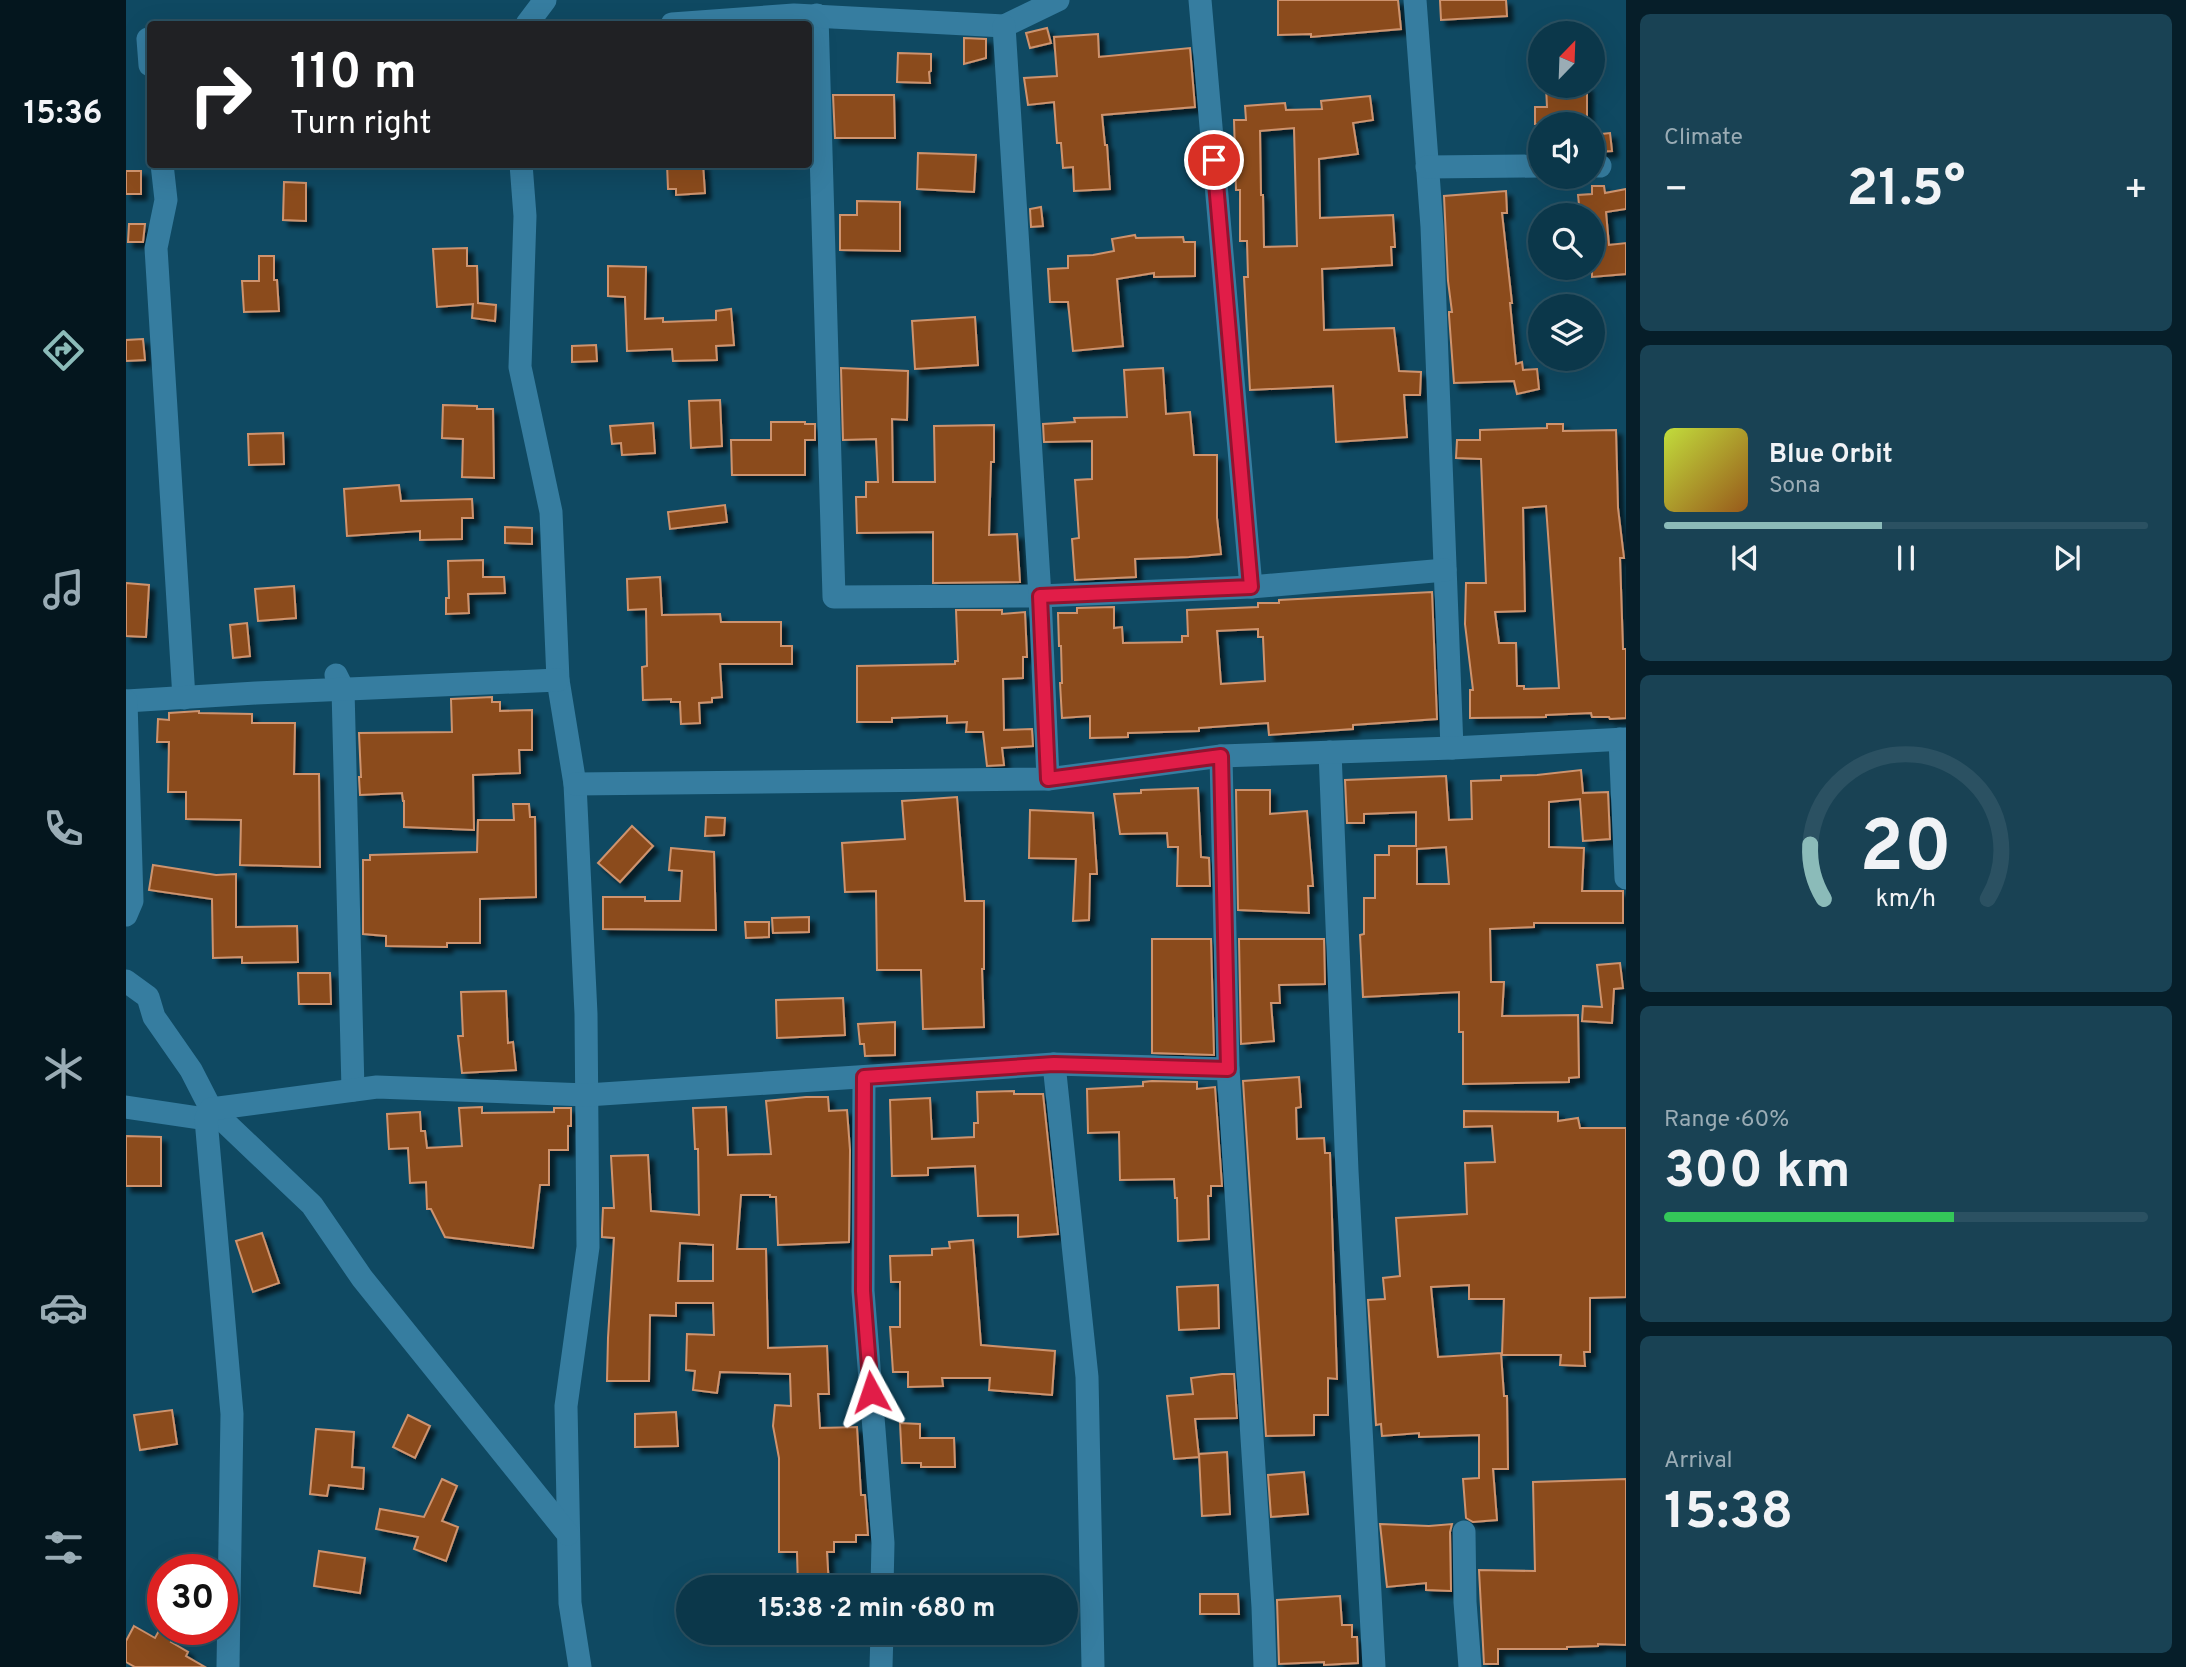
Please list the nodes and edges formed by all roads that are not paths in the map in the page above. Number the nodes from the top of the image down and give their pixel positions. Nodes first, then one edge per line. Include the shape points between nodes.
1 (545, 0) edge
2 (1058, 0) edge
3 (1200, 0) edge
4 (1415, 0) edge
5 (794, 8) edge
6 (817, 15) junction
7 (529, 21) edge
8 (695, 21) edge
9 (1004, 26) junction
10 (141, 39) edge
11 (147, 56) edge
12 (1528, 166) edge
13 (1427, 167) junction
14 (162, 168) edge
15 (521, 168) edge
16 (1445, 570) junction
17 (1251, 587) junction
18 (1040, 596) junction
19 (558, 680) junction
20 (339, 682) junction
21 (184, 698) junction
22 (126, 701) edge
23 (1623, 739) edge
24 (1452, 748) junction
25 (1329, 752) junction
26 (1221, 756) junction
27 (1048, 779) junction
28 (575, 784) junction
29 (1626, 878) edge
30 (126, 915) edge
31 (126, 981) edge
32 (1054, 1064) junction
33 (1228, 1069) junction
34 (864, 1077) junction
35 (353, 1090) junction
36 (587, 1095) junction
37 (126, 1107) edge
38 (209, 1114) junction
39 (1464, 1532) dead end
40 (568, 1534) junction
41 (882, 1575) edge
42 (882, 1645) edge
43 (228, 1667) edge
44 (580, 1667) edge
45 (881, 1667) edge
46 (1093, 1667) edge
47 (1265, 1667) edge
48 (1374, 1667) edge
49 (1471, 1667) edge

1 - 7 street
2 - 9 street
3 - 17 street
4 - 13 street
5 - 6 street
5 - 8 street
6 - 9 street
6 - 18 street via 834,597
9 - 18 street
10 - 11 street
12 - 13 street
13 - 16 street
14 - 21 street via 166,200 156,248
15 - 19 street via 525,216 520,368 551,512
16 - 17 street
16 - 24 street
17 - 18 street
18 - 27 street
19 - 20 street
19 - 28 street
20 - 21 street
20 - 35 street
21 - 22 street
22 - 30 street via 132,901
23 - 24 street
23 - 29 street
24 - 25 street
25 - 26 street
25 - 48 street
26 - 27 street
26 - 33 street
27 - 28 street
28 - 36 street
31 - 38 street via 148,997 154,1017 191,1070
32 - 33 street
32 - 34 street
32 - 46 street via 1087,1377
33 - 47 street
34 - 36 street
34 - 41 street via 863,1291
35 - 36 street via 377,1087
35 - 38 street
36 - 40 street via 588,1247 566,1406
37 - 38 street
38 - 40 street via 312,1205 362,1278
38 - 43 street via 232,1414
39 - 49 street
40 - 44 street via 570,1603
42 - 45 street

